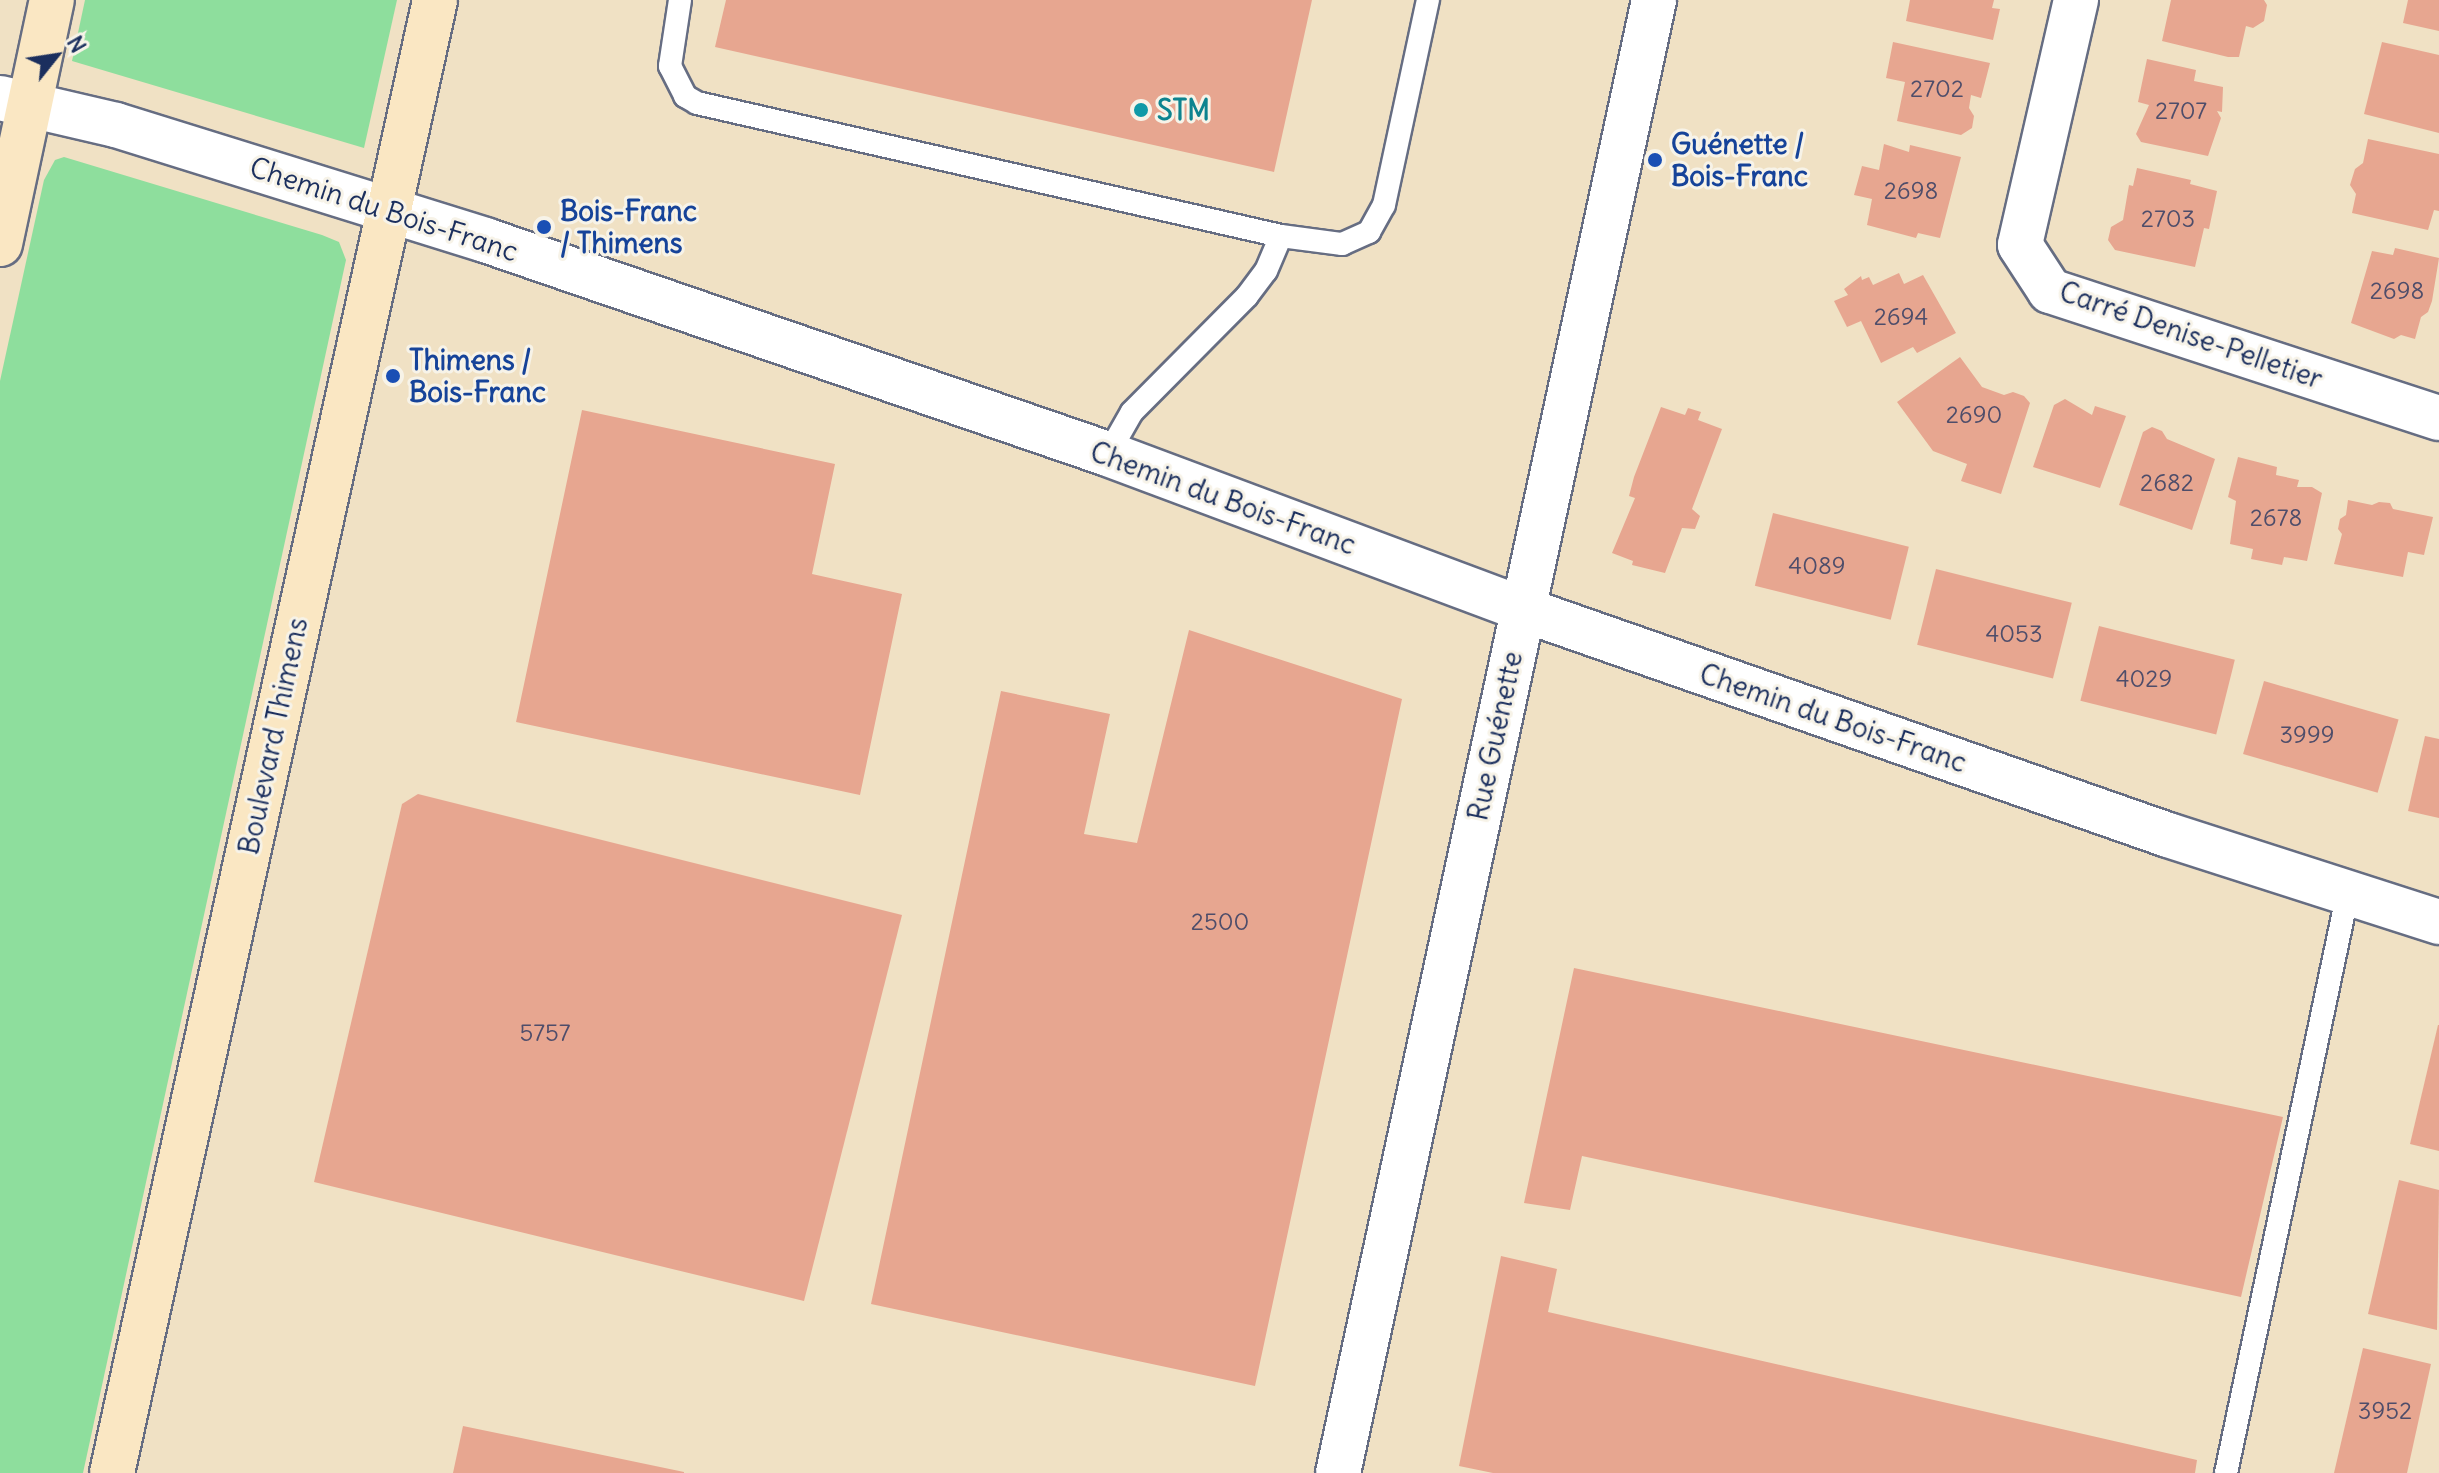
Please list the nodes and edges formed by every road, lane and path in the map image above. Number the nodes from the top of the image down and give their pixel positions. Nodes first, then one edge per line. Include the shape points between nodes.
1 (52, 0) edge
2 (435, 0) edge
3 (680, 0) edge
4 (1428, 0) edge
5 (1654, 0) edge
6 (2076, 0) edge
7 (14, 100) edge
8 (389, 208) junction
9 (1281, 236) junction
10 (0, 244) edge
11 (2439, 418) edge
12 (1108, 454) junction
13 (1522, 609) junction
14 (2348, 892) junction
15 (2439, 922) edge
16 (112, 1473) edge
17 (1338, 1473) edge
18 (2226, 1473) edge

1 - 7 street
2 - 8 street, Boulevard Thimens
3 - 9 lane via 670,66 685,96 697,103
4 - 9 lane via 1378,220 1369,232 1342,244
5 - 13 street, Rue Guénette
6 - 11 street, Carré Denise-Pelletier via 2020,245 2050,291
7 - 8 street, Chemin du Bois-Franc via 116,125
7 - 10 street
8 - 12 street, Chemin du Bois-Franc
8 - 16 street, Boulevard Thimens
9 - 12 lane via 1266,271 1247,296 1132,412
12 - 13 street, Chemin du Bois-Franc
13 - 14 street, Chemin du Bois-Franc via 2168,835
13 - 17 street, Rue Guénette
14 - 15 street, Chemin du Bois-Franc
14 - 18 lane

